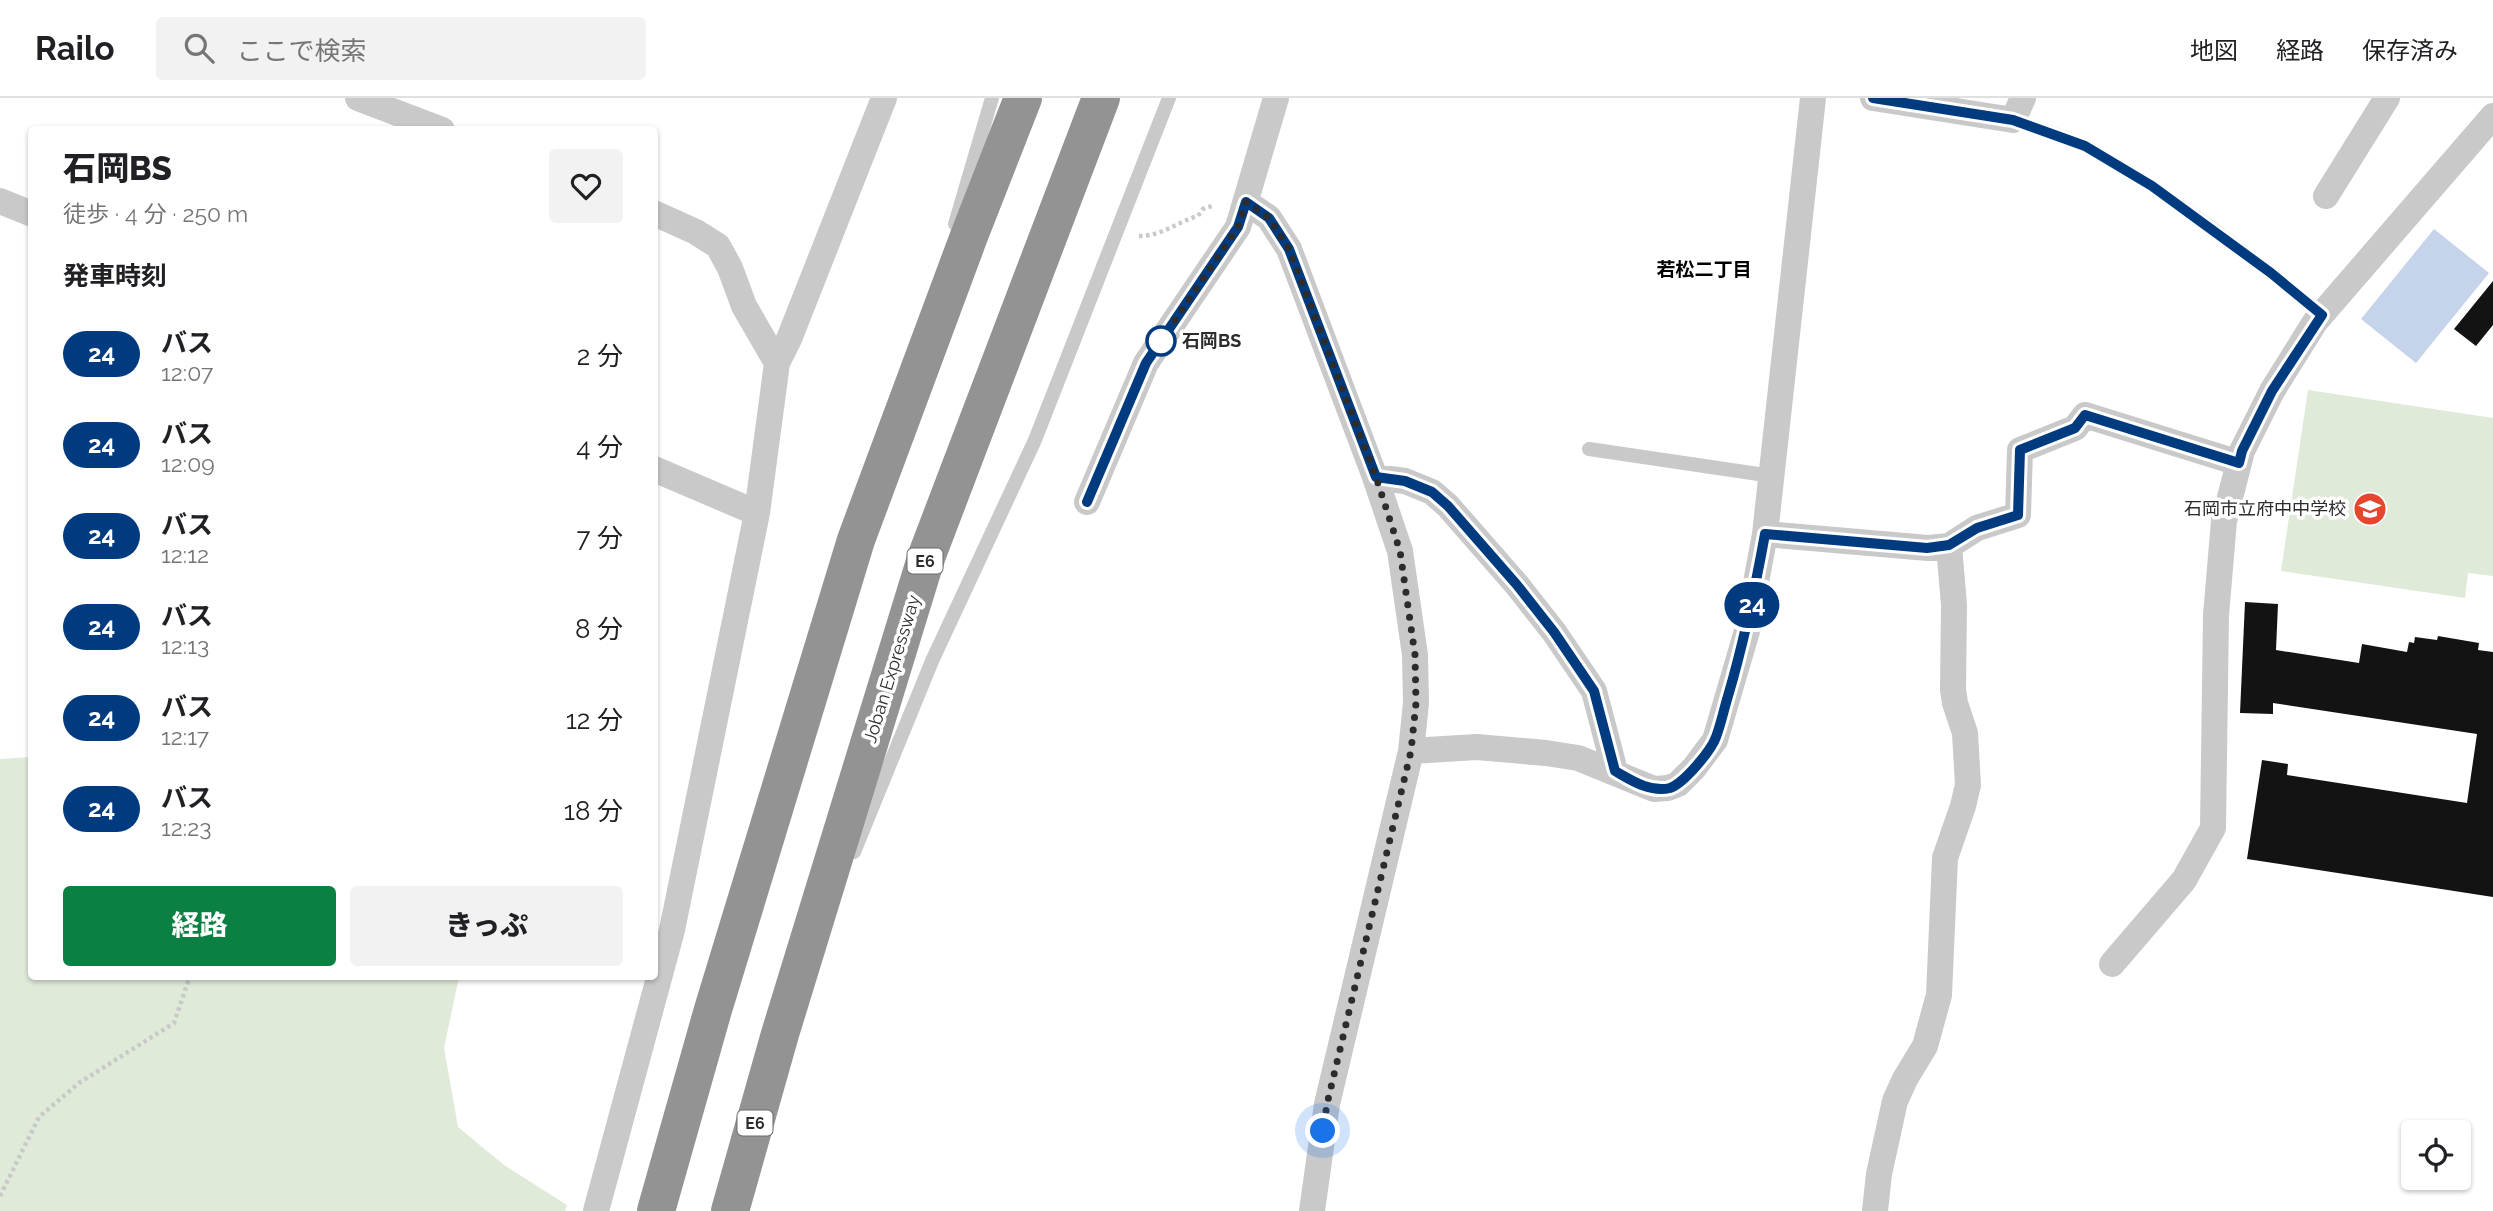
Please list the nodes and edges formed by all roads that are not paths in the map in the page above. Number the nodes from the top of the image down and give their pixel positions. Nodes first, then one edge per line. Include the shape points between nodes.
1 (358, 98) edge
2 (884, 98) edge
3 (992, 98) edge
4 (1023, 98) edge
5 (1101, 98) edge
6 (1169, 98) edge
7 (1276, 98) edge
8 (1813, 98) edge
9 (1873, 98) edge
10 (2387, 98) edge
11 (2018, 109) edge
12 (2493, 116) edge
13 (432, 126) edge
14 (2326, 196) dead end
15 (0, 201) edge
16 (1246, 202) junction
17 (28, 212) edge
18 (658, 215) edge
19 (952, 234) dead end
20 (944, 261) dead end
21 (2322, 315) junction
22 (778, 363) junction
23 (891, 448) junction
24 (1589, 449) dead end
25 (2239, 463) junction
26 (658, 471) edge
27 (1376, 477) junction
28 (1772, 477) junction
29 (1087, 502) dead end
30 (757, 513) junction
31 (1765, 534) junction
32 (1949, 545) junction
33 (1411, 751) junction
34 (1615, 771) junction
35 (2112, 964) dead end
36 (780, 1034) junction
37 (596, 1211) edge
38 (656, 1211) edge
39 (730, 1211) edge
40 (1312, 1211) edge
41 (1875, 1211) edge

1 - 13 street
2 - 22 street
3 - 19 lane
4 - 23 highway
5 - 36 highway, Joban Expressway / E6 via 927,555
6 - 36 lane via 1035,440 932,662
7 - 16 street
8 - 28 street
9 - 11 street
10 - 14 street
11 - 21 lane via 2152,186
12 - 21 street
15 - 17 street
16 - 27 street via 1269,218 1289,249
16 - 29 street via 1238,227 1146,363
18 - 22 street via 718,246 744,306
20 - 23 lane
21 - 25 street via 2272,391
22 - 30 street
23 - 38 highway via 856,540
24 - 28 lane
25 - 32 street via 2085,415 2075,428 2020,450 2018,515 1977,528
25 - 35 street via 2224,521 2216,615 2213,828 2184,880
26 - 30 street
27 - 33 street via 1400,551 1415,655
27 - 34 street via 1405,481 1432,492 1517,585 1594,691
28 - 31 street
30 - 37 street via 672,930
31 - 32 street via 1927,548
31 - 34 street via 1747,631 1715,740 1695,768 1668,788 1640,785
32 - 41 street via 1953,690 1965,733 1968,785 1945,858 1939,995 1925,1046 1895,1101
33 - 34 street via 1515,750 1578,758
33 - 40 street via 1327,1104
36 - 39 highway, Joban Expressway / E6

